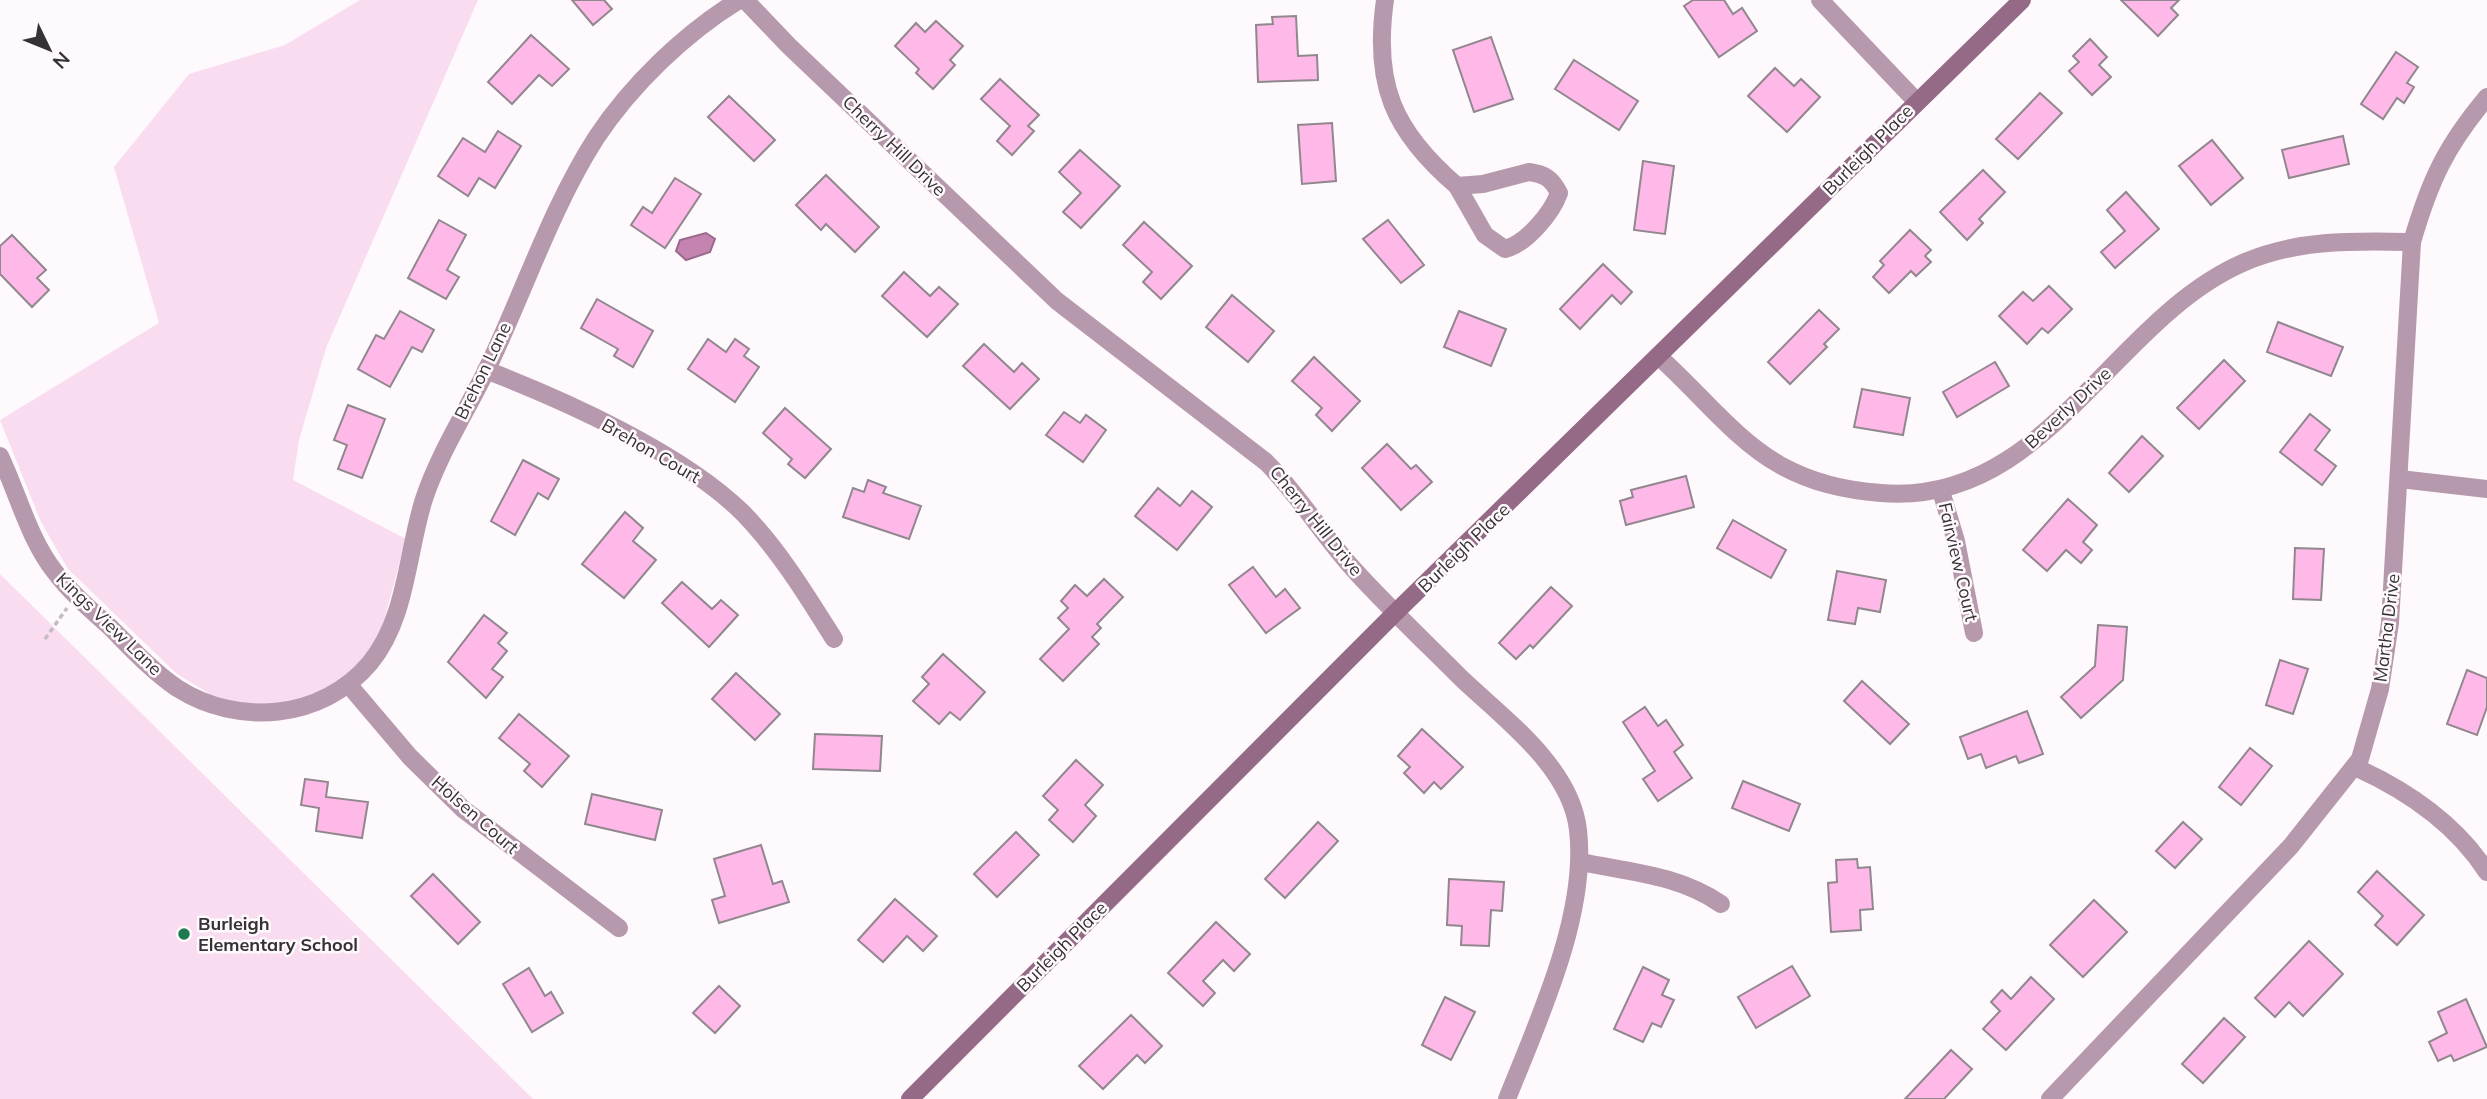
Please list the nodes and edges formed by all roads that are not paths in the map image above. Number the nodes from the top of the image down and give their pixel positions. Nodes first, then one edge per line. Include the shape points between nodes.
1 (739, 0) edge
2 (745, 0) edge
3 (1385, 0) edge
4 (1819, 0) edge
5 (2022, 0) edge
6 (2487, 97) edge
7 (1917, 102) junction
8 (1457, 186) junction
9 (2412, 242) junction
10 (1658, 356) junction
11 (486, 370) junction
12 (0, 456) edge
13 (2400, 479) junction
14 (2487, 489) edge
15 (1941, 491) junction
16 (1395, 613) junction
17 (1974, 633) dead end
18 (834, 639) dead end
19 (348, 684) junction
20 (240, 713) joint
21 (2355, 767) junction
22 (1580, 862) junction
23 (2487, 872) edge
24 (1721, 904) dead end
25 (619, 928) dead end
26 (910, 1099) edge
27 (1507, 1099) edge
28 (2050, 1099) edge

1 - 11 street, Brehon Lane via 638,86 596,139
2 - 16 street, Cherry Hill Drive via 1056,301 1266,462
3 - 8 street via 1381,50 1392,103 1418,150
4 - 7 street
5 - 7 street, Burleigh Place
6 - 9 street, Martha Drive via 2440,160
7 - 10 street, Burleigh Place
8 - 8 street via 1485,235 1505,249 1522,239 1554,206 1559,193 1543,173 1529,172
9 - 13 street, Martha Drive
9 - 15 street, Beverly Drive via 2320,243 2263,256 2226,272 2169,312 2022,450 1957,487
10 - 15 street, Beverly Drive via 1750,443 1811,481 1844,490 1894,494
10 - 16 street, Burleigh Place
11 - 18 street, Brehon Court via 646,445 702,480 765,538
11 - 19 street, Brehon Lane via 425,496 391,626 371,662
12 - 20 street, Kings View Lane via 41,550 76,595 175,686 194,698
13 - 14 street
13 - 21 street, Martha Drive via 2386,655
15 - 17 street, Fairview Court
16 - 22 street, Cherry Hill Drive via 1549,765 1572,805
16 - 26 street, Burleigh Place
19 - 20 street, Brehon Lane via 298,708
19 - 25 street, Holsen Court via 410,757 463,809
21 - 23 street via 2391,783 2440,820
21 - 28 street, Martha Drive via 2291,846
22 - 24 street via 1662,877
22 - 27 street, Cherry Hill Drive via 1566,937

